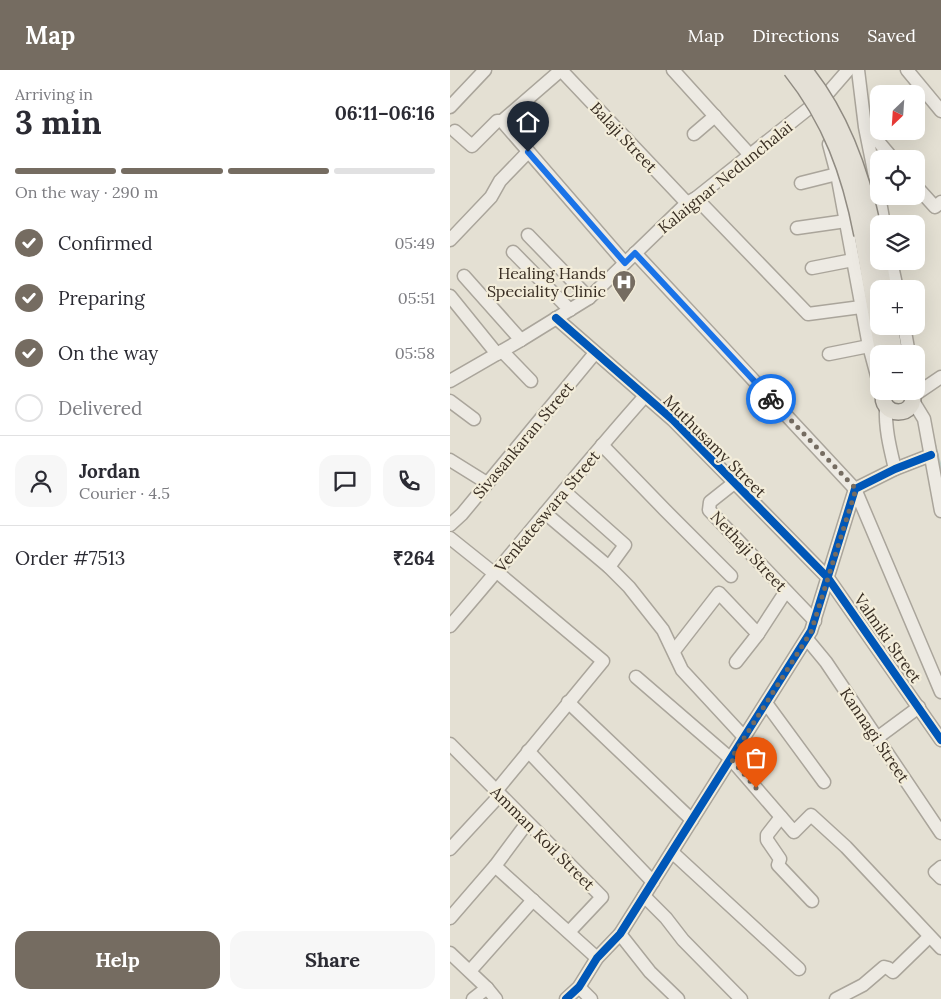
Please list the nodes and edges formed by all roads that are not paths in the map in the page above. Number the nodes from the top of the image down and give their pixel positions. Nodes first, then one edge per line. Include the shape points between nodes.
1 (485, 70) edge
2 (561, 70) edge
3 (673, 70) edge
4 (789, 70) edge
5 (804, 70) edge
6 (810, 70) edge
7 (858, 70) edge
8 (907, 70) edge
9 (845, 71) edge
10 (828, 92) junction
11 (813, 106) junction
12 (450, 107) edge
13 (941, 111) edge
14 (715, 116) junction
15 (502, 122) junction
16 (865, 127) junction
17 (452, 131) edge
18 (694, 134) dead end
19 (885, 150) edge
20 (528, 152) junction
21 (870, 152) edge
22 (750, 155) junction
23 (837, 174) junction
24 (801, 183) dead end
25 (925, 196) edge
26 (692, 201) junction
27 (941, 202) edge
28 (870, 217) edge
29 (846, 221) junction
30 (870, 225) edge
31 (797, 228) dead end
32 (528, 235) dead end
33 (450, 240) edge
34 (513, 252) dead end
35 (635, 253) junction
36 (853, 260) junction
37 (625, 263) junction
38 (812, 268) dead end
39 (876, 270) edge
40 (464, 276) dead end
41 (450, 296) edge
42 (589, 298) junction
43 (862, 307) junction
44 (570, 310) junction
45 (556, 318) junction
46 (521, 340) junction
47 (882, 345) edge
48 (869, 346) junction
49 (870, 349) edge
50 (499, 352) junction
51 (596, 353) junction
52 (829, 354) dead end
53 (940, 379) edge
54 (450, 381) edge
55 (531, 381) dead end
56 (925, 388) edge
57 (645, 396) junction
58 (884, 400) edge
59 (887, 400) edge
60 (912, 400) edge
61 (915, 400) edge
62 (450, 401) edge
63 (474, 420) dead end
64 (602, 445) junction
65 (929, 446) junction
66 (450, 460) edge
67 (895, 469) junction
68 (487, 483) junction
69 (734, 483) junction
70 (856, 489) junction
71 (564, 491) junction
72 (941, 511) edge
73 (545, 514) junction
74 (450, 525) edge
75 (450, 538) edge
76 (609, 567) junction
77 (496, 573) junction
78 (731, 576) dead end
79 (828, 578) junction
80 (786, 590) junction
81 (815, 621) junction
82 (450, 626) edge
83 (758, 634) junction
84 (807, 639) junction
85 (674, 651) junction
86 (736, 662) dead end
87 (636, 677) dead end
88 (941, 692) edge
89 (568, 702) junction
90 (766, 703) junction
91 (919, 707) junction
92 (744, 737) junction
93 (877, 738) junction
94 (941, 740) edge
95 (450, 745) edge
96 (528, 752) junction
97 (731, 759) junction
98 (824, 782) dead end
99 (498, 793) junction
100 (781, 817) junction
101 (692, 820) junction
102 (527, 823) junction
103 (941, 833) edge
104 (450, 849) edge
105 (672, 852) junction
106 (495, 866) junction
107 (653, 882) junction
108 (644, 896) junction
109 (533, 900) junction
110 (812, 901) dead end
111 (450, 918) edge
112 (569, 932) junction
113 (620, 934) junction
114 (930, 937) junction
115 (941, 948) edge
116 (450, 953) edge
117 (597, 958) junction
118 (799, 968) dead end
119 (470, 972) junction
120 (579, 986) junction
121 (487, 988) junction
122 (473, 999) edge
123 (496, 999) edge
124 (566, 999) edge
125 (591, 999) edge
126 (678, 999) edge
127 (741, 999) edge
128 (836, 999) edge

1 - 12 street
2 - 15 street
2 - 26 street, Balaji Street
3 - 14 street
4 - 11 street
4 - 30 main road, bridge via 819,112 846,170 856,202
5 - 28 main road, bridge via 830,106 844,136 862,184
6 - 10 street
7 - 16 street
8 - 13 street
9 - 10 street, Kalaignar Nedunchalai
10 - 11 street, Kalaignar Nedunchalai
11 - 22 street, Kalaignar Nedunchalai
11 - 23 street via 827,135
14 - 18 street
14 - 22 street
15 - 17 street via 498,120 472,146
15 - 20 street
16 - 19 street
16 - 21 street
20 - 33 street via 500,181 492,197
20 - 37 street
22 - 26 street, Kalaignar Nedunchalai
23 - 24 street
23 - 29 street
25 - 27 street via 934,207
26 - 35 street, Kalaignar Nedunchalai
26 - 43 street, Balaji Street via 808,314
29 - 31 street
29 - 36 street
32 - 42 street
34 - 44 street
35 - 37 street, Kalaignar Nedunchalai
35 - 70 street
36 - 38 street
36 - 43 street
37 - 42 street, Kalaignar Nedunchalai
39 - 47 main road
40 - 46 street
41 - 50 street
42 - 44 street, Kalaignar Nedunchalai
43 - 48 street
44 - 45 street, Kalaignar Nedunchalai
45 - 46 street, Kalaignar Nedunchalai
45 - 51 street, Muthusamy Street
46 - 50 street, Kalaignar Nedunchalai
48 - 49 street
48 - 52 street
50 - 54 street, Kalaignar Nedunchalai
50 - 55 street
51 - 57 street, Muthusamy Street
51 - 68 street, Sivasankaran Street
53 - 56 street
57 - 64 street, Venkateswara Street
57 - 69 street, Muthusamy Street
58 - 67 street
59 - 60 main road via 893,412 903,412 911,406
61 - 65 street via 924,419
62 - 63 street
64 - 71 street, Venkateswara Street
64 - 78 street
65 - 67 street
65 - 72 street
66 - 68 street
67 - 70 street
68 - 74 street, Sivasankaran Street
69 - 79 street, Muthusamy Street
69 - 80 street, Nethaji Street via 710,502 709,510
70 - 79 street
70 - 88 street
71 - 73 street, Venkateswara Street
71 - 76 street via 625,545
73 - 76 street
73 - 77 street, Venkateswara Street
75 - 77 street
76 - 85 street via 663,630
77 - 82 street, Venkateswara Street
77 - 89 street via 603,661
79 - 81 street
79 - 91 street, Valmiki Street
80 - 81 street, Nethaji Street
80 - 83 street
81 - 84 street
83 - 85 street via 719,593
83 - 86 street
84 - 90 street
84 - 93 street, Kannagi Street
85 - 92 street via 682,670
87 - 97 street
89 - 96 street
89 - 101 street
90 - 92 street
90 - 98 street
91 - 93 street
91 - 94 street, Valmiki Street
92 - 97 street
93 - 103 street, Kannagi Street
95 - 99 street, Amman Koil Street
96 - 99 street
96 - 107 street
97 - 100 street
97 - 101 street
99 - 102 street, Amman Koil Street
99 - 104 street
100 - 110 street via 767,835 767,840 780,859 778,865
100 - 114 street via 794,832 811,815 846,847
101 - 105 street
102 - 106 street
102 - 112 street, Amman Koil Street via 602,898
105 - 107 street
105 - 118 street
106 - 109 street
106 - 111 street
107 - 108 street
108 - 113 street
108 - 127 street
109 - 112 street
109 - 119 street
112 - 117 street
113 - 117 street
113 - 126 street via 650,972
114 - 115 street
114 - 128 street via 893,972 884,967 863,985
116 - 119 street
117 - 120 street
119 - 121 street
120 - 124 street
120 - 125 street
121 - 122 street
121 - 123 street

